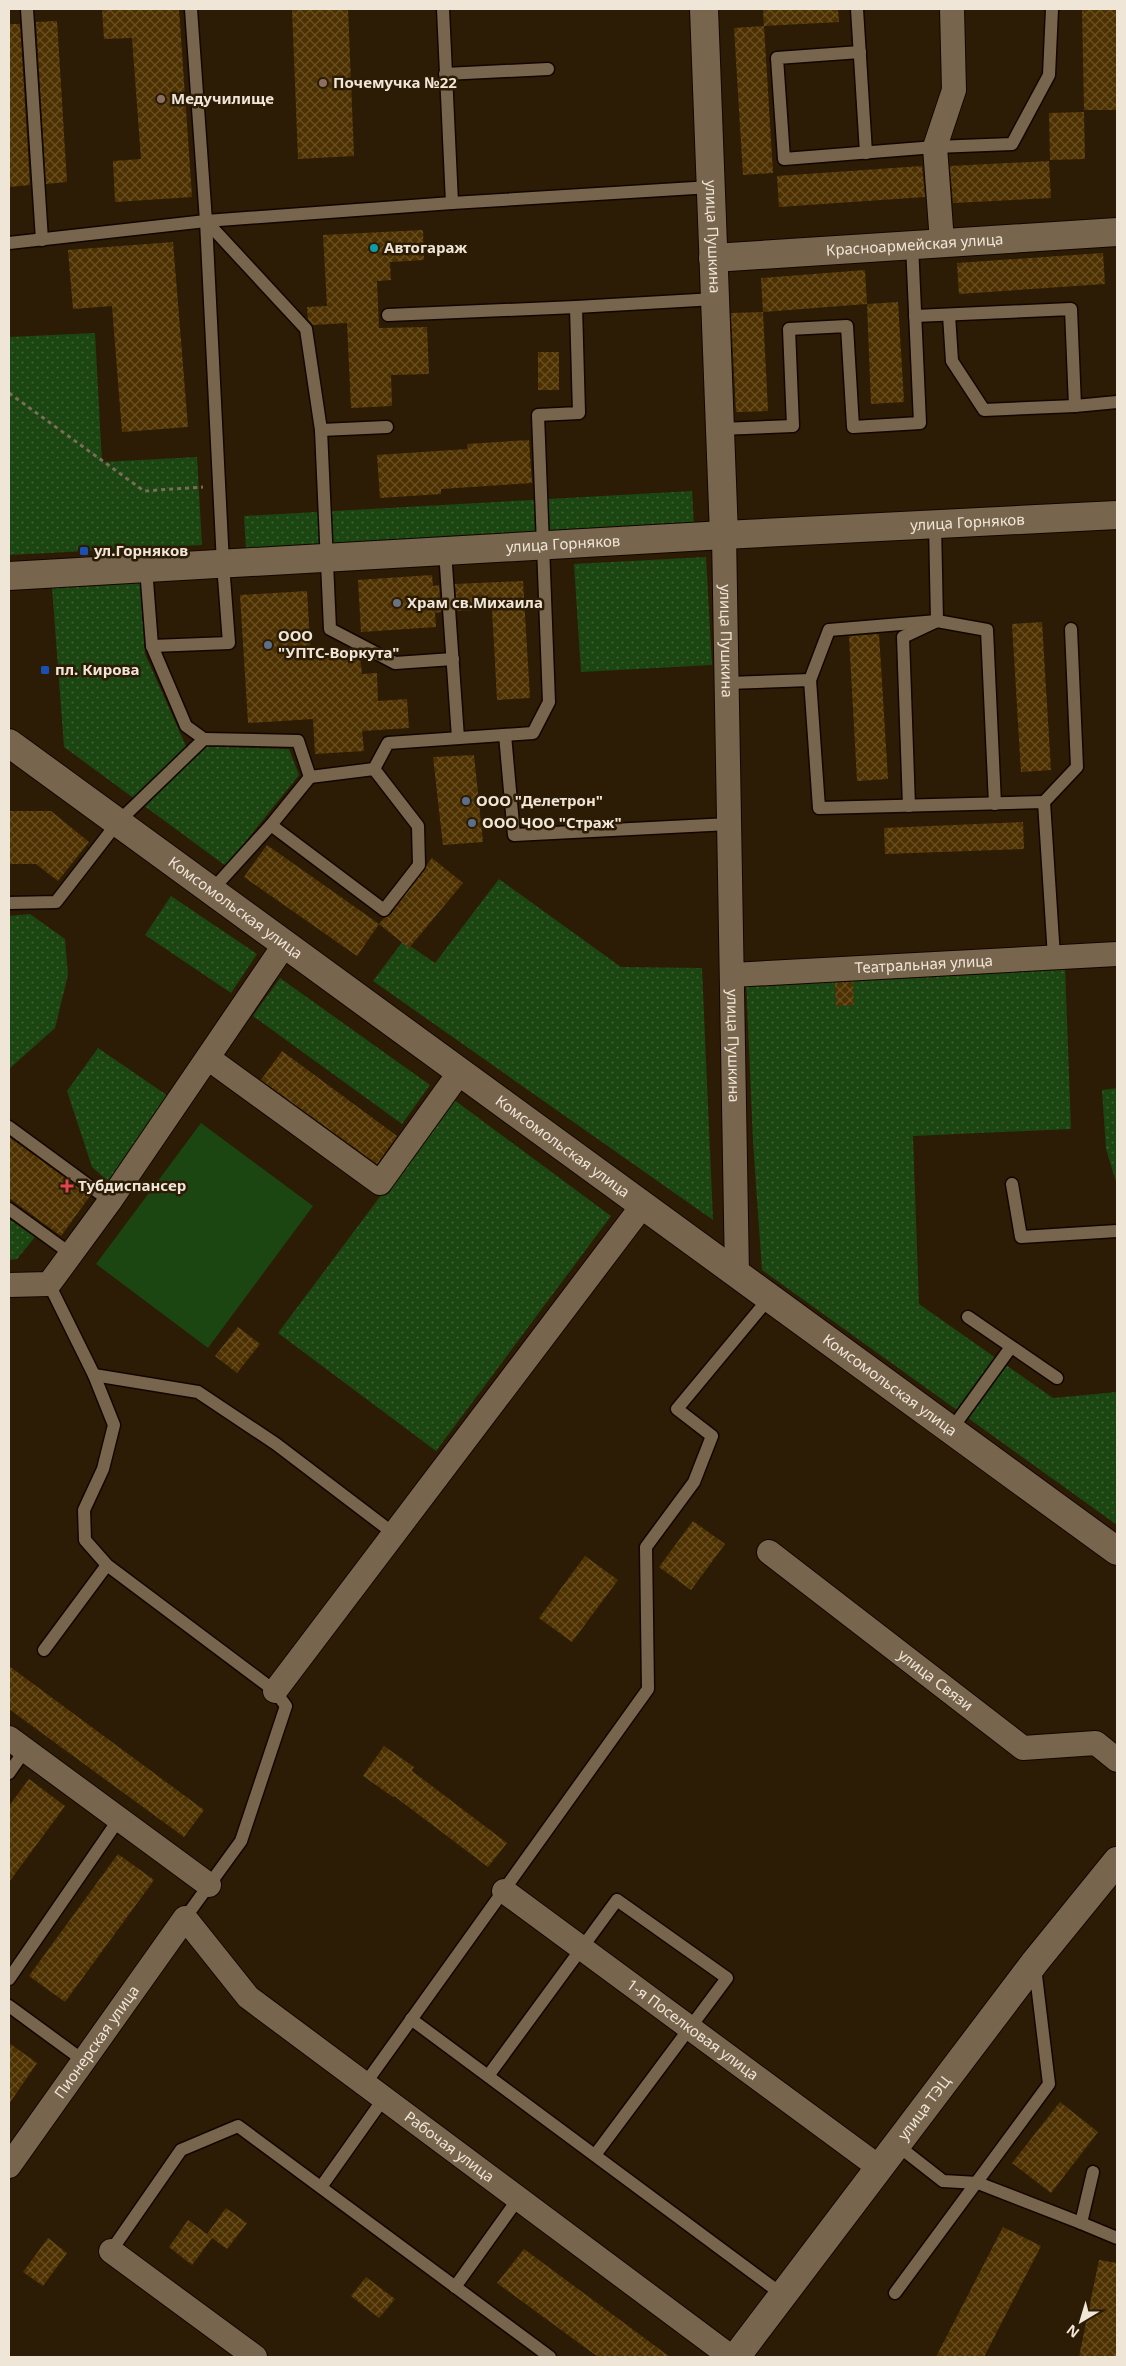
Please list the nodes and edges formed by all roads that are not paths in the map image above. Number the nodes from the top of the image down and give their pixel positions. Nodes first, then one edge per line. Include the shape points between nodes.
1 (27, 9) edge
2 (191, 9) edge
3 (443, 9) edge
4 (704, 9) edge
5 (857, 9) edge
6 (952, 9) edge
7 (1052, 9) edge
8 (860, 52) junction
9 (548, 69) dead end
10 (445, 74) junction
11 (935, 148) junction
12 (866, 153) junction
13 (711, 188) junction
14 (452, 203) junction
15 (206, 221) junction
16 (1117, 232) edge
17 (42, 240) junction
18 (942, 242) junction
19 (9, 243) edge
20 (912, 244) junction
21 (713, 258) junction
22 (715, 299) junction
23 (576, 306) junction
24 (948, 315) junction
25 (388, 316) dead end
26 (915, 316) junction
27 (1117, 402) edge
28 (1075, 406) junction
29 (387, 427) dead end
30 (720, 429) junction
31 (321, 430) junction
32 (1117, 515) edge
33 (935, 524) junction
34 (724, 535) junction
35 (543, 546) junction
36 (445, 551) junction
37 (326, 558) junction
38 (223, 564) junction
39 (146, 568) junction
40 (9, 576) edge
41 (937, 621) junction
42 (1071, 628) dead end
43 (152, 646) junction
44 (453, 659) junction
45 (810, 680) junction
46 (727, 683) junction
47 (505, 735) junction
48 (458, 738) junction
49 (204, 739) junction
50 (9, 743) edge
51 (374, 769) junction
52 (310, 777) junction
53 (1044, 802) junction
54 (995, 804) junction
55 (909, 806) junction
56 (118, 822) junction
57 (729, 824) junction
58 (271, 825) junction
59 (212, 890) junction
60 (9, 903) edge
61 (286, 944) junction
62 (1117, 954) edge
63 (1054, 958) junction
64 (732, 975) junction
65 (208, 1058) junction
66 (460, 1072) junction
67 (9, 1127) edge
68 (1012, 1184) dead end
69 (110, 1201) junction
70 (643, 1205) junction
71 (9, 1209) edge
72 (1117, 1231) edge
73 (70, 1254) junction
74 (738, 1274) junction
75 (49, 1284) junction
76 (9, 1285) edge
77 (770, 1297) junction
78 (968, 1317) dead end
79 (1011, 1347) junction
80 (94, 1375) junction
81 (1057, 1378) dead end
82 (951, 1430) junction
83 (393, 1533) junction
84 (1117, 1551) edge
85 (769, 1552) dead end
86 (107, 1565) junction
87 (44, 1650) dead end
88 (275, 1691) junction
89 (17, 1744) edge
90 (1117, 1760) edge
91 (9, 1773) edge
92 (119, 1819) junction
93 (1117, 1860) edge
94 (209, 1885) junction
95 (504, 1891) junction
96 (186, 1918) junction
97 (582, 1948) junction
98 (1035, 1962) junction
99 (9, 1979) edge
100 (9, 2006) edge
101 (412, 2019) junction
102 (690, 2028) junction
103 (84, 2061) junction
104 (488, 2076) junction
105 (365, 2084) junction
106 (384, 2098) junction
107 (897, 2145) junction
108 (595, 2156) junction
109 (9, 2166) edge
110 (880, 2168) junction
111 (1093, 2172) dead end
112 (978, 2183) junction
113 (321, 2187) junction
114 (518, 2199) junction
115 (1081, 2223) junction
116 (1117, 2238) edge
117 (111, 2251) joint
118 (455, 2287) junction
119 (895, 2293) dead end
120 (783, 2295) junction
121 (255, 2357) edge
122 (550, 2357) edge
123 (731, 2357) edge
124 (736, 2357) edge

1 - 17 lane
2 - 15 lane
3 - 10 lane
4 - 13 street, улица Пушкина
5 - 8 lane
6 - 11 street via 954,90
7 - 11 lane via 1049,75 1012,144
8 - 12 lane
8 - 12 lane via 777,58 784,159
9 - 10 lane
10 - 14 lane
11 - 12 lane
11 - 18 street
13 - 14 lane
13 - 21 street, улица Пушкина
14 - 15 lane
15 - 17 lane
15 - 31 lane via 306,329
15 - 38 lane
16 - 18 street, Красноармейская улица
17 - 19 lane
18 - 20 street, Красноармейская улица
20 - 21 street, Красноармейская улица
20 - 26 lane
21 - 22 street, улица Пушкина
22 - 23 lane
22 - 30 street, улица Пушкина
23 - 25 lane
23 - 35 lane via 579,413 538,416
24 - 26 lane
24 - 28 lane via 952,360 984,410
24 - 28 lane via 1071,309
26 - 30 lane via 920,423 853,427 847,326 788,329 793,426
27 - 28 lane
29 - 31 lane
30 - 34 street, улица Пушкина
31 - 37 lane
32 - 33 street, улица Горняков
33 - 34 street, улица Горняков
33 - 41 lane
34 - 35 street, улица Горняков
34 - 46 street, улица Пушкина
35 - 36 street, улица Горняков
35 - 47 lane via 549,702 533,733
36 - 37 street, улица Горняков
36 - 44 lane
37 - 38 street, улица Горняков
37 - 44 lane via 330,629 395,663
38 - 39 street, улица Горняков
38 - 43 lane via 229,643
39 - 40 street, улица Горняков
39 - 43 lane
41 - 45 lane via 829,630
41 - 54 lane via 988,630
41 - 55 lane via 903,637
42 - 53 lane via 1078,767
43 - 49 lane via 186,726
44 - 48 lane
45 - 46 lane
45 - 55 lane via 819,808
46 - 57 street, улица Пушкина
47 - 48 lane
47 - 57 lane via 514,835
48 - 51 lane via 388,743
49 - 52 lane via 298,741
49 - 56 lane
50 - 56 street, Комсомольская улица
51 - 52 lane
51 - 58 lane via 418,826 419,865 384,910
52 - 58 lane
53 - 54 lane
53 - 63 lane
54 - 55 lane
56 - 59 street, Комсомольская улица
56 - 60 lane via 56,902
57 - 64 street, улица Пушкина
58 - 59 lane
59 - 61 street, Комсомольская улица
61 - 65 street
61 - 66 street, Комсомольская улица
62 - 63 street, Театральная улица
63 - 64 street, Театральная улица
64 - 74 street, улица Пушкина
65 - 66 street via 380,1183
65 - 69 street
66 - 70 street, Комсомольская улица
67 - 69 lane
68 - 72 lane via 1020,1238
69 - 73 street
70 - 74 street, Комсомольская улица
70 - 83 street
71 - 73 lane
73 - 75 street
74 - 77 street, Комсомольская улица
75 - 76 street
75 - 80 lane
77 - 82 street, Комсомольская улица
77 - 95 lane via 677,1409 712,1436 694,1482 646,1547 648,1690
78 - 79 lane
79 - 81 lane
79 - 82 lane
80 - 83 lane via 198,1392 276,1444
80 - 86 lane via 114,1424 103,1469 84,1510 85,1540
82 - 84 street, Комсомольская улица
83 - 88 street
85 - 90 street, улица Связи via 1023,1748 1096,1743
86 - 87 lane
86 - 88 lane
88 - 94 lane via 286,1706 241,1841
89 - 91 lane
89 - 92 street
92 - 94 street
92 - 99 lane
93 - 98 street, улица ТЭЦ
94 - 96 lane
95 - 97 street, 1-я Поселковая улица
95 - 101 lane
96 - 103 street, Пионерская улица
96 - 105 street, Рабочая улица via 248,1997
97 - 102 street, 1-я Поселковая улица
97 - 102 lane via 617,1900 727,1978
97 - 104 lane
98 - 107 street, улица ТЭЦ
98 - 112 lane via 1049,2084
100 - 103 lane
101 - 104 lane
101 - 105 lane
102 - 108 lane
102 - 110 street, 1-я Поселковая улица
103 - 109 street, Пионерская улица
104 - 108 lane
105 - 106 street, Рабочая улица
106 - 113 lane
106 - 114 street, Рабочая улица
107 - 110 street, улица ТЭЦ
107 - 112 lane via 943,2181
108 - 120 lane
110 - 120 street, улица ТЭЦ
111 - 115 lane
112 - 115 lane
112 - 119 lane
113 - 117 lane via 238,2126 181,2150
113 - 118 lane
114 - 118 lane
114 - 123 street, Рабочая улица
115 - 116 lane
117 - 121 street
118 - 122 lane
120 - 124 street, улица ТЭЦ

